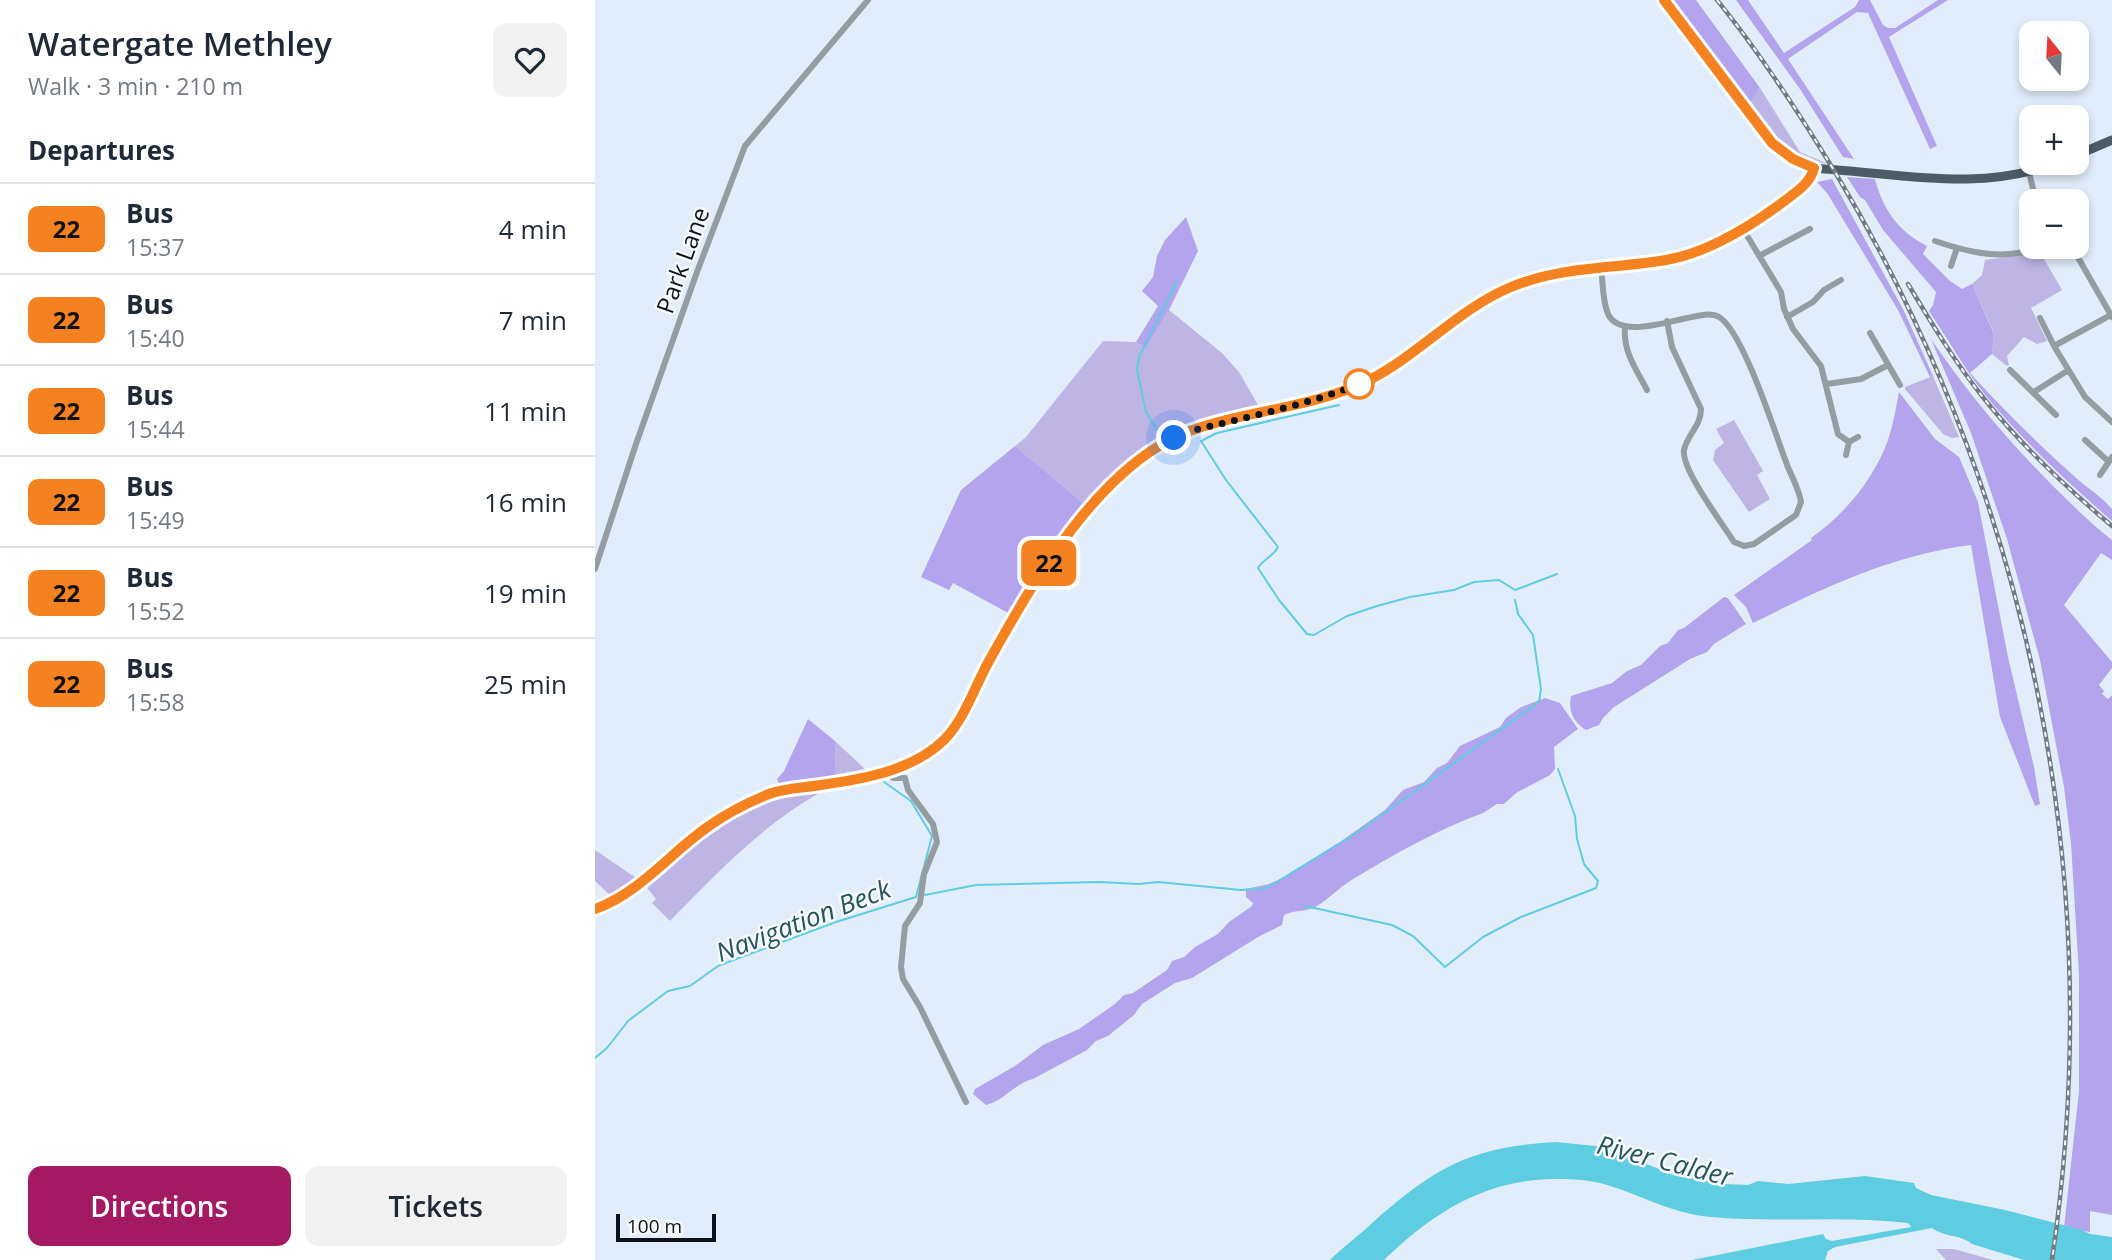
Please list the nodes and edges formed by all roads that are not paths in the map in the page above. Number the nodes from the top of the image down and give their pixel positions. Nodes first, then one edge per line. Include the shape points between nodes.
1 (868, 0) edge
2 (1664, 0) edge
3 (2112, 140) edge
4 (2089, 150) edge
5 (1814, 168) junction
6 (2019, 174) edge
7 (1743, 229) junction
8 (1810, 229) dead end
9 (1935, 241) dead end
10 (1957, 248) junction
11 (2019, 250) edge
12 (1759, 256) junction
13 (2079, 259) edge
14 (1601, 266) junction
15 (1951, 267) dead end
16 (1841, 280) dead end
17 (2111, 316) edge
18 (1787, 317) junction
19 (2040, 318) dead end
20 (1667, 321) junction
21 (1625, 327) junction
22 (1870, 333) dead end
23 (2055, 346) junction
24 (1888, 365) junction
25 (2010, 370) dead end
26 (2067, 370) junction
27 (1827, 384) junction
28 (1901, 386) dead end
29 (1647, 390) dead end
30 (2034, 392) junction
31 (2056, 415) dead end
32 (2111, 420) edge
33 (1858, 437) dead end
34 (2085, 440) dead end
35 (1849, 442) junction
36 (1846, 455) dead end
37 (2110, 459) edge
38 (2100, 475) dead end
39 (595, 569) edge
40 (910, 763) junction
41 (883, 772) junction
42 (905, 778) junction
43 (595, 909) edge
44 (966, 1102) dead end

1 - 39 street, Park Lane via 745,146
2 - 5 main road via 1772,143
3 - 4 main road
5 - 6 main road via 1952,181
5 - 7 main road via 1804,186
7 - 12 street
7 - 14 main road via 1681,257
8 - 12 street
9 - 10 street
10 - 11 street via 1984,255
10 - 15 street
12 - 18 street via 1781,292
13 - 17 street
14 - 21 street via 1607,312
14 - 40 main road via 1543,276 1492,296 1395,364 1344,391 1191,431 1151,452 1108,487 1083,515 1011,621 952,730 930,752
16 - 18 street
17 - 23 street
18 - 27 street via 1821,366
19 - 23 street
20 - 20 street via 1717,316 1758,383 1801,502 1796,515 1754,544 1744,547 1734,542 1685,465 1685,448 1701,409 1672,347
20 - 21 street
21 - 29 street via 1626,352
22 - 24 street
23 - 26 street
24 - 27 street via 1861,379
24 - 28 street
25 - 30 street
26 - 30 street
26 - 32 street via 2085,397
27 - 35 street via 1838,434
30 - 31 street
33 - 35 street
34 - 37 street
35 - 36 street
37 - 38 street
40 - 41 main road
40 - 42 street
41 - 42 street
41 - 43 main road via 761,798 708,827 615,902
42 - 44 street via 908,790 933,824 937,842 924,874 920,902 905,926 903,979

